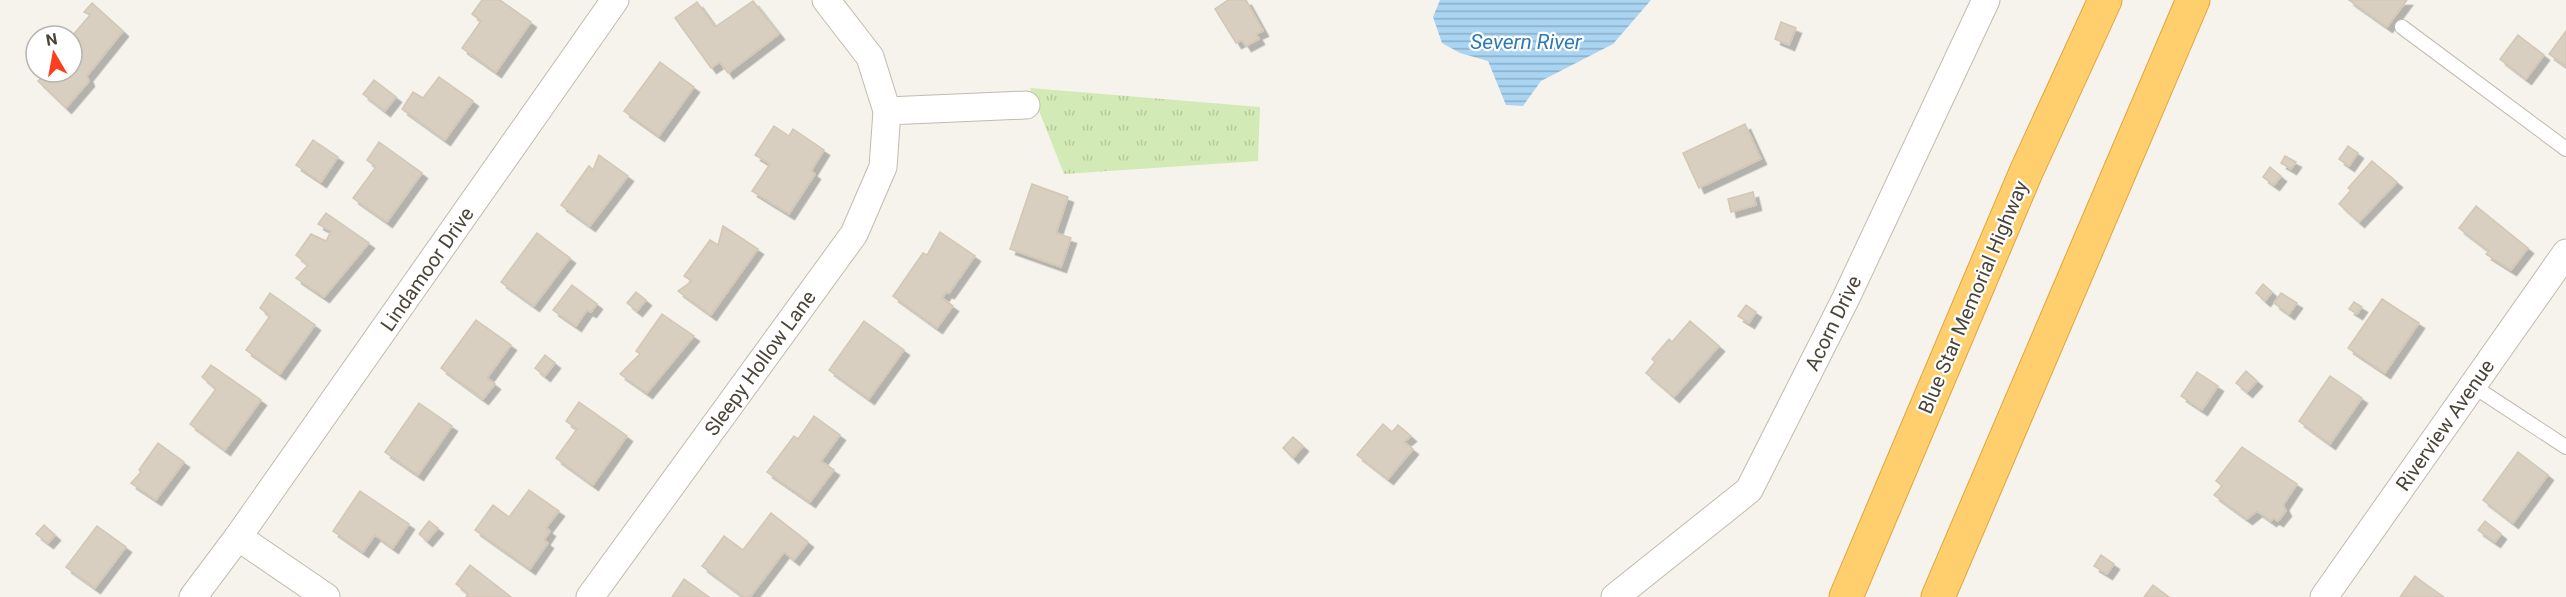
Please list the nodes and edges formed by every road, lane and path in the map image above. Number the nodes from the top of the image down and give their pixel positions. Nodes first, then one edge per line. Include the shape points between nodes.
1 (615, 0) edge
2 (826, 0) edge
3 (1986, 0) edge
4 (2105, 0) edge
5 (2193, 0) edge
6 (2402, 27) dead end
7 (1026, 105) dead end
8 (887, 111) junction
9 (2566, 149) edge
10 (2566, 253) edge
11 (2472, 386) junction
12 (2566, 447) edge
13 (238, 537) junction
14 (193, 597) edge
15 (326, 597) edge
16 (590, 597) edge
17 (1615, 597) edge
18 (1846, 597) edge
19 (1938, 597) edge
20 (2324, 597) edge

1 - 13 street, Lindamoor Drive
2 - 8 street via 870,57
3 - 17 street, Acorn Drive via 1846,298 1749,490
4 - 18 highway, Blue Star Memorial Highway via 2026,172
5 - 19 highway
6 - 9 lane
7 - 8 street
8 - 16 street, Sleepy Hollow Lane via 883,167 854,234
10 - 11 street, Riverview Avenue
11 - 12 lane
11 - 20 street, Riverview Avenue
13 - 14 street, Lindamoor Drive
13 - 15 street

